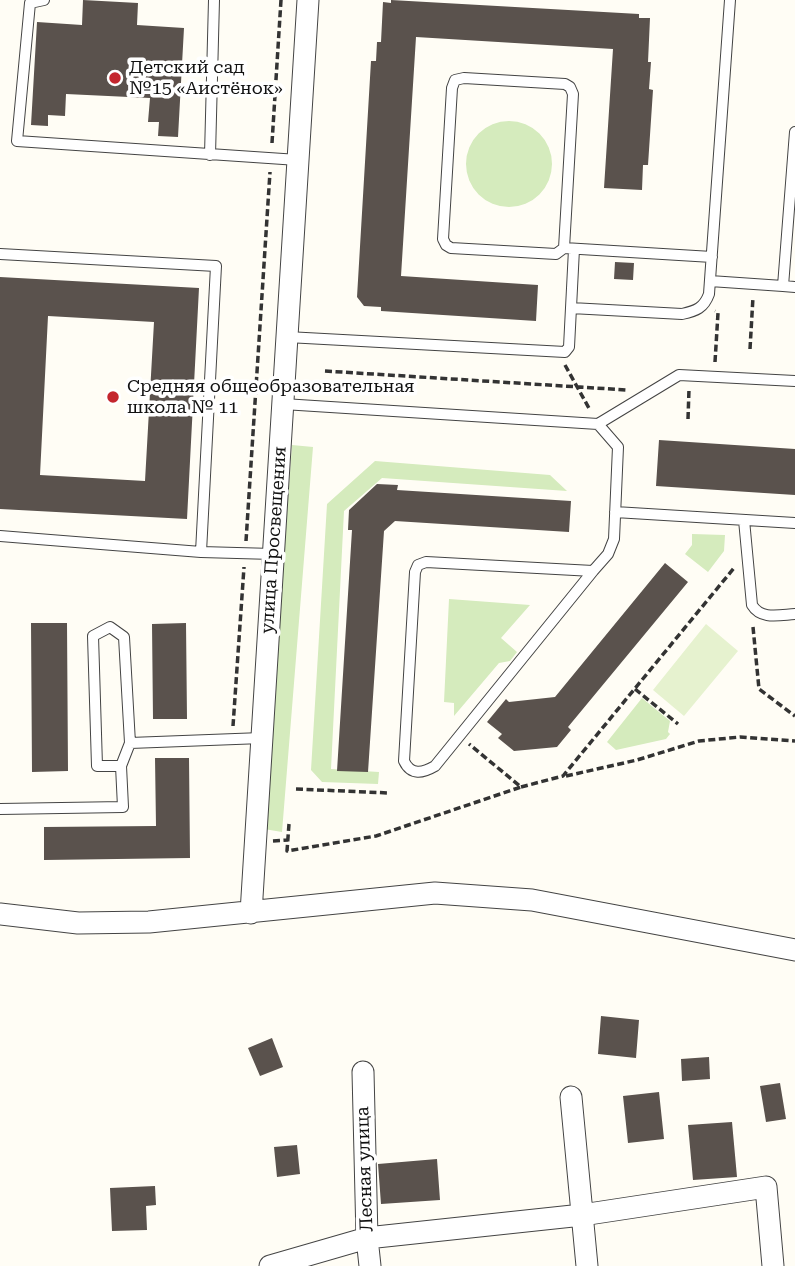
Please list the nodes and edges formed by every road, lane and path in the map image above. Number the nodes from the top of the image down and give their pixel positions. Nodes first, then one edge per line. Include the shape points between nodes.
1 (44, 0) edge
2 (214, 0) edge
3 (281, 0) edge
4 (308, 0) edge
5 (730, 0) edge
6 (795, 132) edge
7 (210, 155) junction
8 (271, 157) junction
9 (298, 160) junction
10 (569, 248) junction
11 (0, 254) edge
12 (712, 257) junction
13 (710, 281) junction
14 (754, 285) junction
15 (789, 287) edge
16 (706, 303) junction
17 (571, 307) junction
18 (287, 337) junction
19 (750, 349) dead end
20 (559, 354) junction
21 (325, 371) dead end
22 (690, 374) junction
23 (714, 376) junction
24 (795, 381) edge
25 (577, 387) junction
26 (650, 391) junction
27 (283, 404) junction
28 (688, 419) dead end
29 (598, 424) junction
30 (615, 512) junction
31 (744, 520) junction
32 (795, 523) edge
33 (0, 536) edge
34 (201, 552) junction
35 (245, 554) junction
36 (273, 554) junction
37 (735, 566) dead end
38 (593, 571) junction
39 (795, 614) edge
40 (754, 627) dead end
41 (635, 689) junction
42 (795, 716) edge
43 (678, 724) dead end
44 (262, 738) junction
45 (232, 739) junction
46 (795, 741) edge
47 (130, 743) junction
48 (467, 743) dead end
49 (121, 766) junction
50 (564, 776) junction
51 (521, 787) junction
52 (296, 789) dead end
53 (389, 793) dead end
54 (0, 809) edge
55 (289, 824) dead end
56 (251, 913) junction
57 (0, 914) edge
58 (795, 950) edge
59 (363, 1072) dead end
60 (571, 1097) dead end
61 (582, 1215) junction
62 (367, 1238) junction
63 (270, 1266) edge
64 (370, 1266) edge
65 (587, 1266) edge
66 (773, 1266) edge

1 - 7 lane via 30,3 17,142
2 - 7 lane
3 - 8 path
4 - 9 street, улица Просвещения
5 - 12 lane
6 - 15 lane
7 - 8 lane
8 - 9 lane
8 - 35 path
9 - 18 street, улица Просвещения
10 - 10 lane via 556,254 446,245 455,80 570,87
10 - 12 lane
10 - 17 lane
11 - 34 lane via 216,266
12 - 13 lane
13 - 14 lane
13 - 16 lane
14 - 15 lane
14 - 19 path
16 - 17 lane via 682,314
16 - 23 path via 718,313
17 - 20 lane via 569,347
18 - 20 lane
18 - 27 street, улица Просвещения
20 - 25 path
21 - 25 path
22 - 23 lane
22 - 26 lane via 671,378
22 - 28 path
23 - 24 lane
25 - 26 path
25 - 29 path
26 - 29 lane
27 - 29 lane
27 - 36 street, улица Просвещения
29 - 30 lane via 618,447
30 - 31 lane
30 - 38 lane via 612,547
31 - 32 lane
31 - 39 lane via 752,605 764,615
33 - 34 lane
34 - 35 lane
35 - 36 lane
35 - 45 path
36 - 44 street, улица Просвещения
37 - 41 path
38 - 38 lane via 418,565 407,768 419,772 435,766
40 - 42 path via 759,688
41 - 43 path
41 - 50 path
44 - 45 lane
44 - 56 street, улица Просвещения
45 - 47 lane
46 - 50 path via 740,737 699,741 637,761
47 - 49 lane
47 - 49 lane via 124,637 110,627 93,636 97,766
48 - 51 path
49 - 54 lane via 123,807
50 - 51 path
51 - 55 path via 376,836 287,851
52 - 53 path
56 - 57 street via 78,923
56 - 58 street via 435,893 532,900
59 - 62 street, Лесная улица
60 - 61 street
61 - 62 street
61 - 65 street
61 - 66 street via 766,1187
62 - 63 street
62 - 64 street, Лесная улица

